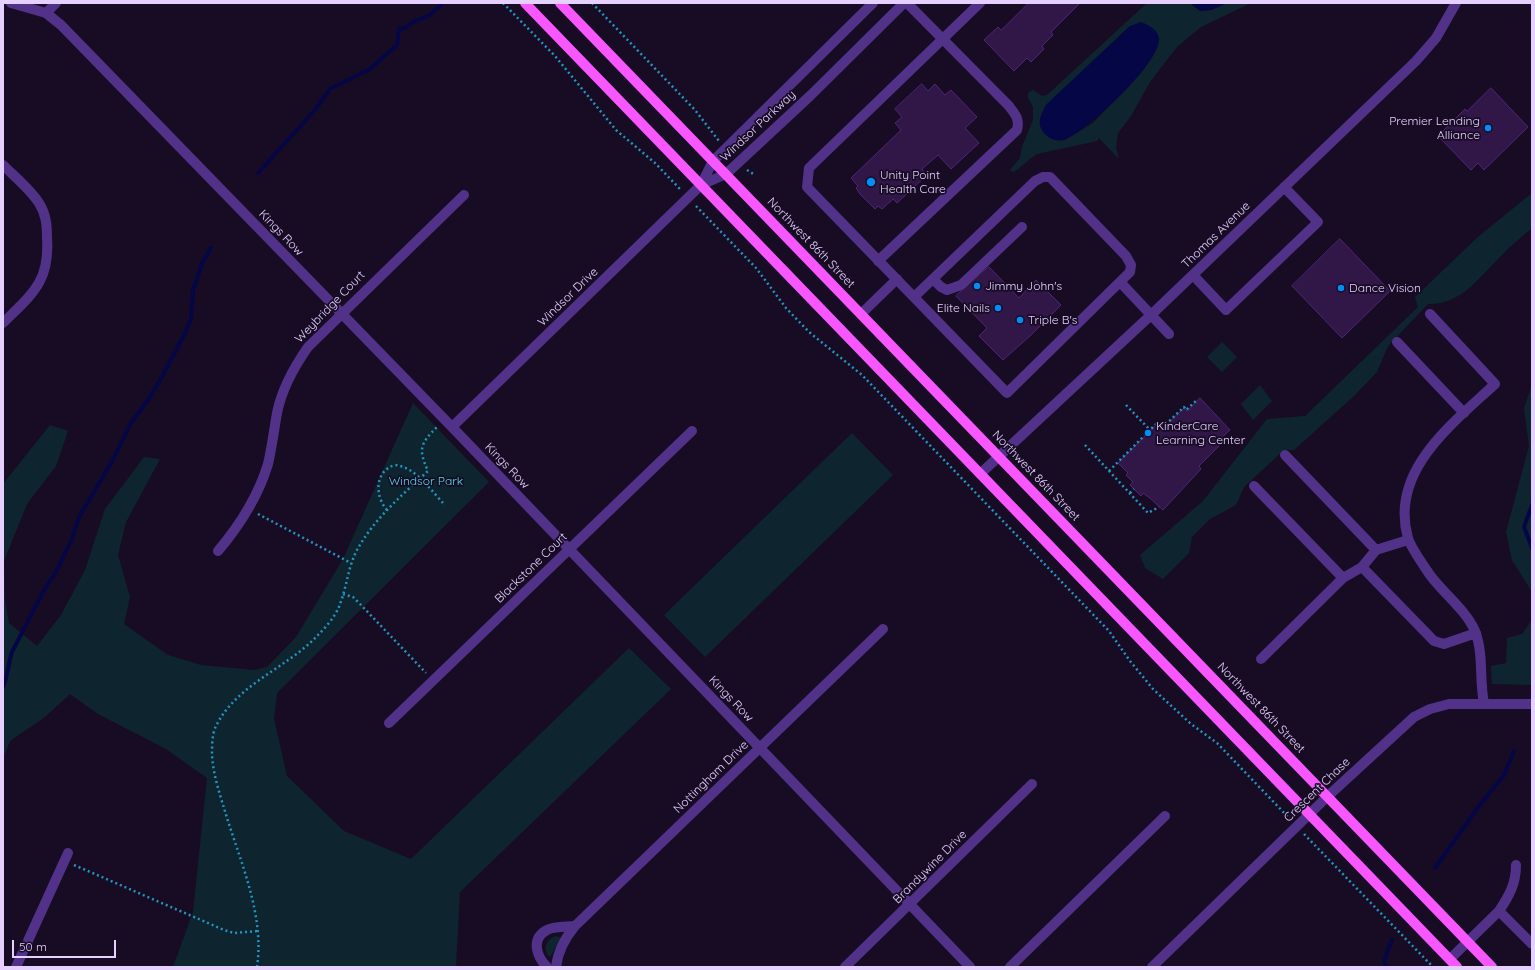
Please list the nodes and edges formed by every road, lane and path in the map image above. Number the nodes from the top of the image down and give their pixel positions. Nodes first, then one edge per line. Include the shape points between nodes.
1 (11, 3) edge
2 (56, 3) edge
3 (503, 3) edge
4 (525, 3) edge
5 (560, 3) edge
6 (592, 3) edge
7 (873, 3) edge
8 (904, 3) edge
9 (907, 3) edge
10 (980, 3) edge
11 (1456, 3) edge
12 (46, 13) junction
13 (943, 39) junction
14 (715, 136) dead end
15 (713, 161) junction
16 (3, 165) edge
17 (726, 174) junction
18 (702, 185) junction
19 (678, 187) dead end
20 (1284, 187) junction
21 (464, 195) dead end
22 (699, 209) dead end
23 (1022, 227) dead end
24 (878, 261) junction
25 (1193, 275) junction
26 (897, 279) junction
27 (933, 279) junction
28 (1121, 283) junction
29 (914, 297) junction
30 (341, 313) junction
31 (861, 314) junction
32 (1430, 314) dead end
33 (1151, 315) junction
34 (3, 323) edge
35 (1169, 334) dead end
36 (1397, 342) dead end
37 (1197, 400) dead end
38 (1126, 405) dead end
39 (1464, 413) junction
40 (444, 420) junction
41 (452, 427) junction
42 (1150, 430) junction
43 (692, 432) dead end
44 (1084, 445) dead end
45 (1285, 455) dead end
46 (999, 457) junction
47 (1109, 471) junction
48 (980, 474) junction
49 (420, 479) junction
50 (1254, 486) dead end
51 (1134, 489) dead end
52 (1130, 493) junction
53 (445, 505) dead end
54 (1159, 507) dead end
55 (249, 509) junction
56 (387, 510) junction
57 (1408, 540) junction
58 (569, 550) junction
59 (1376, 550) junction
60 (218, 551) dead end
61 (352, 563) junction
62 (1362, 567) junction
63 (1343, 578) junction
64 (343, 594) junction
65 (883, 629) dead end
66 (1476, 633) junction
67 (1261, 659) dead end
68 (434, 680) junction
69 (1484, 703) junction
70 (1532, 704) edge
71 (389, 723) dead end
72 (760, 748) junction
73 (1032, 784) dead end
74 (1328, 796) junction
75 (1310, 814) junction
76 (1165, 816) dead end
77 (1288, 817) dead end
78 (1311, 840) dead end
79 (66, 856) joint
80 (1516, 865) dead end
81 (910, 905) junction
82 (1499, 912) junction
83 (575, 926) junction
84 (258, 932) junction
85 (1467, 941) junction
86 (1532, 944) edge
87 (1450, 959) junction
88 (16, 967) edge
89 (257, 967) edge
90 (548, 967) edge
91 (556, 967) edge
92 (846, 967) edge
93 (970, 967) edge
94 (1010, 967) edge
95 (1152, 967) edge
96 (1433, 967) edge
97 (1458, 967) edge
98 (1492, 967) edge

1 - 12 street, Kings Row
2 - 12 street
3 - 19 path via 563,65 616,130 655,163
4 - 18 main road
5 - 15 main road, Northwest 86th Street
6 - 14 path via 695,110
7 - 15 street, Windsor Parkway
8 - 17 street, Windsor Parkway
9 - 13 street
10 - 13 street
11 - 20 street, Thomas Avenue via 1436,38 1416,61
12 - 30 street, Kings Row via 66,30
13 - 24 street via 809,168 807,187
13 - 24 street via 1009,106 1016,115 1017,130
15 - 17 main road, Northwest 86th Street
15 - 18 street, Windsor Parkway
16 - 34 street via 38,202 46,216 48,252 45,272 38,286
17 - 18 street, Windsor Parkway
17 - 31 main road, Northwest 86th Street
18 - 41 street, Windsor Drive
18 - 48 main road
20 - 25 street, Thomas Avenue
20 - 25 street via 1318,222 1312,228 1226,310
21 - 30 street, Weybridge Court
22 - 77 path via 756,268 786,308 862,375 1109,631 1153,689 1191,724 1217,743
23 - 27 street via 961,285 947,290
24 - 26 street
25 - 33 street, Thomas Avenue
26 - 29 street
26 - 31 street
27 - 28 street via 1035,181 1050,177 1126,256 1131,265 1130,272
27 - 29 street
28 - 29 street via 1007,393
28 - 33 street
30 - 40 street, Kings Row
30 - 55 street, Weybridge Court via 308,347 285,387 268,464
31 - 46 main road, Northwest 86th Street
32 - 39 street via 1495,384
33 - 35 street
33 - 46 street, Thomas Avenue
36 - 39 street
37 - 42 path via 1186,410 1184,407 1162,428 1157,423
38 - 42 path
39 - 57 street via 1422,457 1406,500 1405,522
40 - 41 street, Kings Row
40 - 49 path via 423,443 421,455 428,472
41 - 58 street, Kings Row
42 - 47 path
43 - 58 street, Blackstone Court
44 - 47 path
45 - 59 street
46 - 48 street, Thomas Avenue
46 - 74 main road, Northwest 86th Street
47 - 52 path
48 - 75 main road
49 - 53 path
49 - 56 path
49 - 56 path via 399,465 390,466 379,480 378,494
50 - 63 street
51 - 52 path
52 - 54 path via 1148,513
55 - 60 street, Weybridge Court
55 - 61 path
56 - 61 path via 363,540
57 - 59 street
57 - 66 street via 1430,575 1470,620
58 - 68 street, Blackstone Court
58 - 72 street, Kings Row
59 - 62 street
61 - 64 path
62 - 63 street
62 - 66 street via 1434,641 1444,644
63 - 67 street
64 - 68 path via 353,597
64 - 84 path via 340,605 324,629 308,646 230,705 216,727 212,757 215,775 248,886
65 - 72 street, Nottingham Drive
66 - 69 street via 1481,656 1481,689
68 - 71 street, Blackstone Court
69 - 70 street, Crescent Chase
69 - 74 street, Crescent Chase via 1449,704 1414,717
72 - 81 street, Kings Row
72 - 83 street, Nottingham Drive
73 - 81 street, Brandywine Drive
74 - 75 street, Crescent Chase
74 - 85 main road, Northwest 86th Street
75 - 87 main road
75 - 95 street, Crescent Chase
76 - 94 street
78 - 96 path
79 - 84 path via 224,930 234,933
79 - 88 street
80 - 82 street via 1513,890
81 - 92 street, Brandywine Drive
81 - 93 street, Kings Row
82 - 85 street
82 - 86 street
83 - 90 street via 554,928 540,936 536,949
83 - 91 street, Nottingham Drive via 559,951
84 - 89 path
85 - 87 street
85 - 98 main road, Northwest 86th Street
87 - 97 main road

